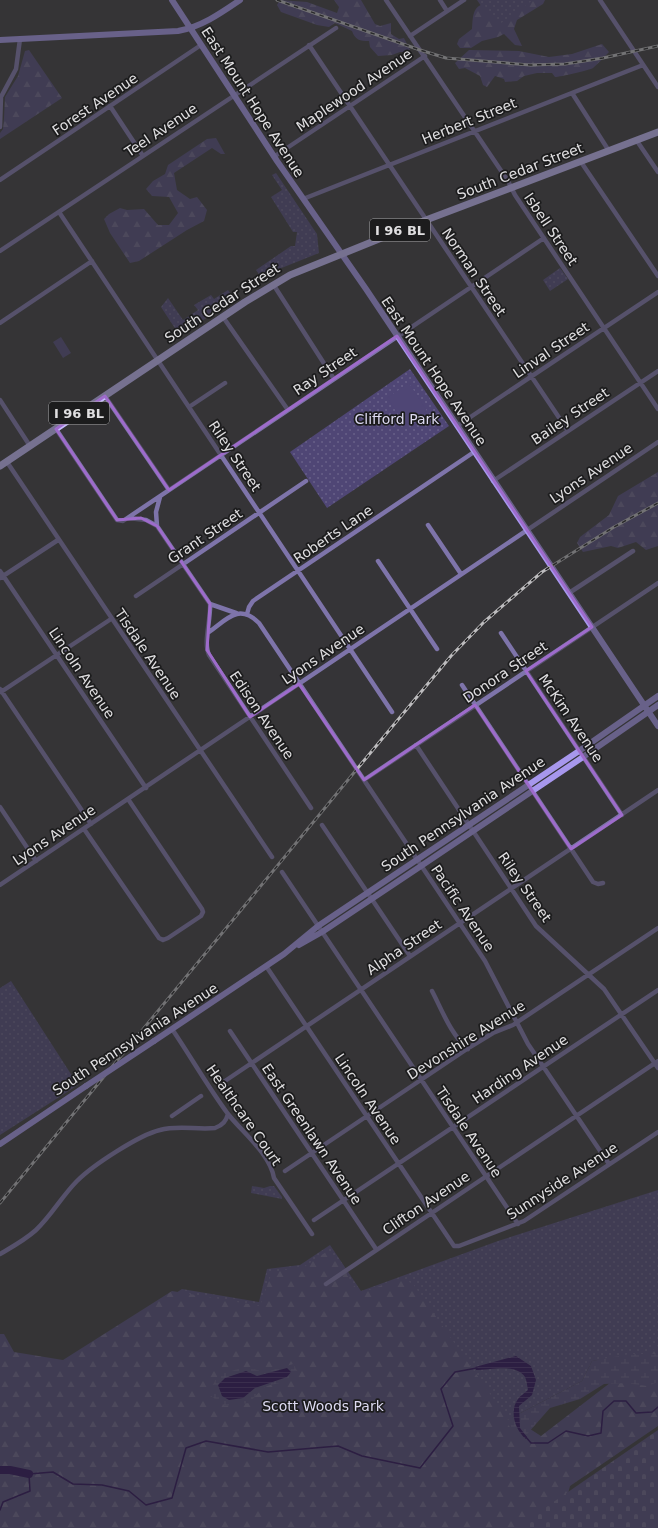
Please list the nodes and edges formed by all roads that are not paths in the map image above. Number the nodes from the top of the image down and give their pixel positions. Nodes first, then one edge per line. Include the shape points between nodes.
1 (172, 0) edge
2 (240, 0) edge
3 (386, 0) edge
4 (440, 0) edge
5 (464, 0) edge
6 (600, 0) edge
7 (447, 11) junction
8 (190, 28) junction
9 (336, 28) dead end
10 (410, 36) junction
11 (20, 39) junction
12 (0, 40) edge
13 (201, 45) junction
14 (309, 45) junction
15 (425, 56) junction
16 (643, 65) junction
17 (658, 87) edge
18 (572, 93) junction
19 (234, 95) junction
20 (110, 106) junction
21 (350, 106) junction
22 (0, 127) edge
23 (474, 131) junction
24 (658, 132) edge
25 (637, 140) junction
26 (609, 151) junction
27 (143, 156) junction
28 (275, 156) junction
29 (581, 162) junction
30 (389, 165) junction
31 (658, 172) edge
32 (0, 180) edge
33 (512, 188) junction
34 (303, 199) junction
35 (59, 212) junction
36 (426, 220) junction
37 (544, 238) junction
38 (0, 251) edge
39 (341, 254) junction
40 (92, 261) junction
41 (658, 276) edge
42 (273, 284) junction
43 (471, 286) junction
44 (658, 292) edge
45 (223, 317) junction
46 (0, 323) edge
47 (604, 328) junction
48 (397, 336) junction
49 (158, 360) junction
50 (658, 371) edge
51 (531, 376) junction
52 (334, 379) junction
53 (640, 382) junction
54 (225, 383) dead end
55 (105, 396) junction
56 (0, 400) edge
57 (189, 407) junction
58 (658, 409) edge
59 (288, 410) junction
60 (457, 426) junction
61 (56, 429) junction
62 (568, 431) junction
63 (658, 442) edge
64 (30, 446) junction
65 (474, 452) junction
66 (221, 455) junction
67 (3, 464) edge
68 (493, 481) junction
69 (306, 482) dead end
70 (169, 490) junction
71 (160, 497) junction
72 (260, 512) junction
73 (128, 518) junction
74 (428, 525) dead end
75 (157, 526) junction
76 (526, 530) junction
77 (58, 540) junction
78 (633, 551) dead end
79 (378, 561) dead end
80 (183, 564) junction
81 (298, 570) junction
82 (0, 571) edge
83 (461, 574) junction
84 (2, 577) edge
85 (658, 583) edge
86 (569, 593) junction
87 (136, 596) dead end
88 (210, 604) junction
89 (410, 608) junction
90 (236, 613) junction
91 (247, 614) junction
92 (111, 619) junction
93 (592, 628) junction
94 (209, 632) junction
95 (501, 633) dead end
96 (351, 649) junction
97 (437, 649) dead end
98 (57, 655) junction
99 (526, 671) junction
100 (299, 684) junction
101 (462, 685) dead end
102 (1, 691) edge
103 (658, 696) edge
104 (475, 705) junction
105 (658, 705) edge
106 (644, 706) junction
107 (392, 712) dead end
108 (648, 712) junction
109 (250, 717) junction
110 (658, 726) edge
111 (416, 745) junction
112 (200, 750) junction
113 (579, 751) junction
114 (584, 758) junction
115 (364, 780) junction
116 (528, 785) junction
117 (146, 788) junction
118 (658, 790) edge
119 (532, 792) junction
120 (128, 799) junction
121 (0, 807) edge
122 (311, 808) dead end
123 (622, 815) junction
124 (92, 824) junction
125 (322, 825) dead end
126 (469, 826) junction
127 (84, 829) junction
128 (473, 831) junction
129 (571, 849) junction
130 (272, 857) dead end
131 (417, 860) junction
132 (36, 861) junction
133 (422, 866) junction
134 (282, 872) dead end
135 (603, 883) dead end
136 (0, 885) edge
137 (512, 889) junction
138 (368, 893) junction
139 (372, 899) junction
140 (460, 923) junction
141 (318, 926) junction
142 (658, 928) edge
143 (322, 932) junction
144 (284, 954) junction
145 (410, 956) junction
146 (266, 966) junction
147 (589, 975) junction
148 (360, 990) junction
149 (658, 990) edge
150 (432, 991) dead end
151 (621, 1014) junction
152 (516, 1023) junction
153 (306, 1026) junction
154 (172, 1029) junction
155 (230, 1031) dead end
156 (468, 1049) junction
157 (251, 1062) junction
158 (656, 1062) edge
159 (543, 1067) junction
160 (658, 1068) edge
161 (421, 1080) junction
162 (222, 1083) dead end
163 (201, 1096) dead end
164 (228, 1114) junction
165 (576, 1115) junction
166 (172, 1116) dead end
167 (366, 1116) junction
168 (453, 1127) junction
169 (658, 1132) edge
170 (0, 1144) edge
171 (312, 1153) junction
172 (398, 1164) junction
173 (609, 1164) junction
174 (285, 1170) dead end
175 (485, 1176) junction
176 (343, 1200) junction
177 (431, 1212) junction
178 (314, 1220) dead end
179 (518, 1224) junction
180 (312, 1234) dead end
181 (452, 1244) joint
182 (376, 1249) junction
183 (0, 1254) edge
184 (326, 1284) dead end

1 - 8 main road, East Mount Hope Avenue
2 - 8 main road via 214,17
3 - 10 street, Isbell Street
4 - 7 street
5 - 7 street
6 - 16 street
7 - 10 street
8 - 11 main road via 166,32
8 - 13 main road, East Mount Hope Avenue
9 - 14 street, Teel Avenue
10 - 15 street, Isbell Street
11 - 12 main road
11 - 22 street via 16,69 1,97
13 - 19 main road, East Mount Hope Avenue
13 - 20 street, Forest Avenue
14 - 19 street, Teel Avenue
14 - 21 street, Norman Street
15 - 21 street, Maplewood Avenue
15 - 23 street, Isbell Street
16 - 17 street
16 - 18 street, Herbert Street
18 - 23 street, Herbert Street
18 - 26 street
19 - 27 street, Teel Avenue
19 - 28 main road, East Mount Hope Avenue
20 - 27 street
20 - 32 street, Forest Avenue
21 - 28 street, Maplewood Avenue
21 - 30 street, Norman Street
23 - 30 street, Herbert Street
23 - 33 street, Isbell Street
24 - 25 main road, South Cedar Street / I 96 BL
25 - 26 main road, South Cedar Street / I 96 BL
25 - 31 street
26 - 29 main road, South Cedar Street / I 96 BL
27 - 35 street, Teel Avenue
28 - 34 main road, East Mount Hope Avenue
29 - 33 main road, South Cedar Street / I 96 BL
29 - 41 street
30 - 34 street, Herbert Street
30 - 36 street, Norman Street
33 - 36 main road, South Cedar Street / I 96 BL
33 - 37 street, Isbell Street
34 - 39 main road, East Mount Hope Avenue
35 - 38 street, Teel Avenue
35 - 40 street, Riley Street
36 - 39 main road, South Cedar Street / I 96 BL
36 - 43 street, Norman Street
37 - 43 street, Ray Street
37 - 47 street, Isbell Street
39 - 42 main road, South Cedar Street / I 96 BL
39 - 48 main road, East Mount Hope Avenue
40 - 46 street
40 - 49 street, Riley Street
42 - 45 main road, South Cedar Street / I 96 BL
42 - 52 street
43 - 48 street, Ray Street
43 - 51 street, Norman Street
44 - 47 street, Linval Street
45 - 49 main road, South Cedar Street / I 96 BL
45 - 59 street
47 - 51 street, Linval Street
47 - 53 street, Isbell Street
48 - 52 street, Ray Street
48 - 60 main road, East Mount Hope Avenue
49 - 55 main road, South Cedar Street / I 96 BL
49 - 57 street, Riley Street
50 - 53 street, Bailey Street
51 - 60 street, Linval Street
51 - 62 street, Norman Street
52 - 59 street, Ray Street
53 - 58 street, Isbell Street
53 - 62 street, Bailey Street
54 - 57 street
55 - 61 main road, South Cedar Street / I 96 BL
55 - 70 street
56 - 64 street
57 - 66 street, Riley Street
59 - 66 street, Ray Street
60 - 65 main road, East Mount Hope Avenue
61 - 64 main road, South Cedar Street / I 96 BL
61 - 73 street, Ray Street via 119,522
62 - 68 street, Bailey Street
63 - 76 street, Lyons Avenue
64 - 67 main road, South Cedar Street / I 96 BL
65 - 68 main road, East Mount Hope Avenue
65 - 81 street, Roberts Lane
66 - 70 street, Ray Street
66 - 72 street, Riley Street
67 - 77 street, Tisdale Avenue
68 - 76 main road, East Mount Hope Avenue
69 - 72 street, Grant Street
70 - 71 street, Ray Street
71 - 73 street, Ray Street
71 - 75 street via 156,512
72 - 80 street, Grant Street
72 - 81 street, Riley Street
73 - 75 street via 146,520
74 - 83 street
75 - 80 street
76 - 83 street, Lyons Avenue
76 - 86 main road, East Mount Hope Avenue
77 - 84 street
77 - 92 street, Tisdale Avenue
78 - 86 street
79 - 89 street
80 - 87 street, Grant Street
80 - 88 street
81 - 91 street, Roberts Lane via 253,601
81 - 96 street, Riley Street
82 - 84 street, Lincoln Avenue
83 - 89 street, Lyons Avenue
84 - 98 street, Lincoln Avenue
85 - 93 street, Donora Street
86 - 93 main road, East Mount Hope Avenue
88 - 90 street
88 - 94 street, Edison Avenue
89 - 96 street, Lyons Avenue
89 - 97 street
90 - 91 street
90 - 94 street
91 - 100 street, Pacific Avenue via 259,622
92 - 98 street
92 - 112 street, Tisdale Avenue
93 - 99 street, Donora Street
93 - 106 main road, East Mount Hope Avenue
94 - 109 street, Edison Avenue via 206,645 209,655
95 - 99 street, McKim Avenue
96 - 100 street, Lyons Avenue
96 - 107 street, Riley Street
98 - 102 street
98 - 117 street, Lincoln Avenue
99 - 104 street, Donora Street
99 - 113 street, McKim Avenue
100 - 109 street, Lyons Avenue
100 - 115 street, Pacific Avenue
101 - 104 street
102 - 124 street
103 - 106 main road, South Pennsylvania Avenue
104 - 111 street, Donora Street
104 - 116 street
105 - 108 main road, South Pennsylvania Avenue
106 - 108 main road, East Mount Hope Avenue
106 - 113 main road, South Pennsylvania Avenue
108 - 110 main road, East Mount Hope Avenue
108 - 114 main road, South Pennsylvania Avenue
109 - 112 street, Lyons Avenue
109 - 122 street, Edison Avenue
111 - 115 street, Donora Street
111 - 126 street, Riley Street
112 - 117 street, Lyons Avenue
112 - 130 street, Tisdale Avenue
113 - 114 street, McKim Avenue
113 - 116 main road, South Pennsylvania Avenue
114 - 119 main road, South Pennsylvania Avenue
114 - 123 street, McKim Avenue
115 - 131 street, Pacific Avenue
116 - 119 street
116 - 126 main road, South Pennsylvania Avenue
117 - 120 street, Lyons Avenue
118 - 123 street, Alpha Street
119 - 128 main road, South Pennsylvania Avenue
119 - 129 street
120 - 124 street, Lyons Avenue
120 - 127 street via 202,909 201,916 168,938 159,938
121 - 132 street
123 - 129 street, Alpha Street
124 - 127 street, Lyons Avenue
125 - 138 street
126 - 128 street, Riley Street
126 - 131 main road, South Pennsylvania Avenue
127 - 132 street, Lyons Avenue
128 - 133 main road, South Pennsylvania Avenue
128 - 137 street, Riley Street
129 - 135 street via 593,882
129 - 137 street, Alpha Street
131 - 133 street, Pacific Avenue
131 - 138 main road, South Pennsylvania Avenue
132 - 136 street, Lyons Avenue
133 - 139 main road, South Pennsylvania Avenue
133 - 140 street, Pacific Avenue
134 - 141 street, Tisdale Avenue
137 - 140 street, Alpha Street
137 - 147 street, Riley Street via 541,932
138 - 139 street
138 - 141 main road, South Pennsylvania Avenue
139 - 143 main road, South Pennsylvania Avenue
139 - 145 street
140 - 145 street, Alpha Street
140 - 152 street, Pacific Avenue via 490,968
141 - 143 street, Tisdale Avenue
141 - 144 main road, South Pennsylvania Avenue
142 - 147 street, Devonshire Avenue
143 - 144 main road, South Pennsylvania Avenue
143 - 148 street, Tisdale Avenue
144 - 146 main road, South Pennsylvania Avenue
145 - 148 street, Alpha Street
146 - 153 street, Lincoln Avenue
146 - 154 main road, South Pennsylvania Avenue
147 - 151 street, Riley Street via 604,989
147 - 152 street, Devonshire Avenue
148 - 153 street, Alpha Street
148 - 161 street, Tisdale Avenue
149 - 151 street, Harding Avenue
150 - 156 street via 450,1026
151 - 158 street, Riley Street
151 - 159 street, Harding Avenue
152 - 156 street, Devonshire Avenue via 493,1033
152 - 159 street, Pacific Avenue
153 - 157 street, Alpha Street
153 - 167 street, Lincoln Avenue
154 - 164 street, Healthcare Court
154 - 170 main road, South Pennsylvania Avenue, bridge
155 - 157 street, East Greenlawn Avenue
156 - 161 street, Devonshire Avenue
157 - 162 street, Alpha Street
157 - 171 street, East Greenlawn Avenue
158 - 160 street, Riley Street
158 - 165 street, Clifton Avenue
159 - 165 street, Pacific Avenue
159 - 168 street, Harding Avenue
161 - 167 street, Devonshire Avenue
161 - 168 street, Tisdale Avenue
163 - 166 street
164 - 180 street, Healthcare Court via 249,1136 263,1156 272,1169 274,1178
164 - 183 street via 221,1126 215,1128 161,1129 128,1145 77,1181 36,1230
165 - 173 street, Pacific Avenue
165 - 175 street, Clifton Avenue
167 - 171 street, Devonshire Avenue
167 - 172 street, Lincoln Avenue
168 - 172 street, Harding Avenue
168 - 175 street, Tisdale Avenue
169 - 173 street, Sunnyside Avenue
171 - 174 street, Devonshire Avenue
171 - 176 street, East Greenlawn Avenue
172 - 176 street, Harding Avenue
172 - 177 street, Lincoln Avenue
173 - 179 street, Sunnyside Avenue
175 - 177 street, Clifton Avenue
175 - 179 street, Tisdale Avenue
176 - 178 street, Harding Avenue
176 - 182 street, East Greenlawn Avenue
177 - 181 street, Lincoln Avenue
177 - 182 street, Clifton Avenue
179 - 181 street, Sunnyside Avenue via 458,1246
182 - 184 street, Clifton Avenue

